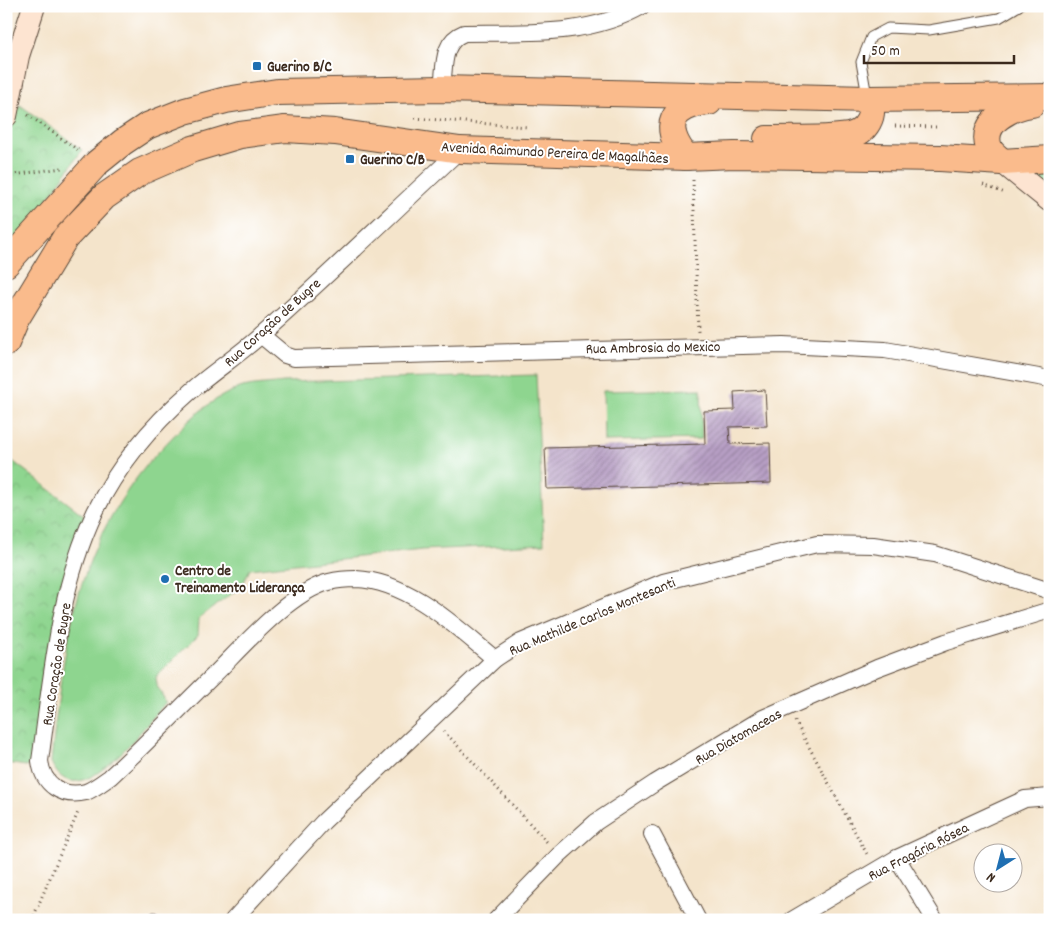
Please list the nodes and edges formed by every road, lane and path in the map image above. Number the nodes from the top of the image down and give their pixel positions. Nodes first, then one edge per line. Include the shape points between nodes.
1 (34, 6) edge
2 (642, 6) edge
3 (1019, 6) edge
4 (442, 89) junction
5 (760, 96) junction
6 (1050, 97) edge
7 (868, 99) junction
8 (1050, 101) edge
9 (8, 109) edge
10 (895, 126) dead end
11 (937, 127) dead end
12 (460, 150) junction
13 (734, 155) junction
14 (689, 157) junction
15 (1050, 159) edge
16 (1002, 162) junction
17 (97, 163) junction
18 (6, 176) edge
19 (977, 183) dead end
20 (1005, 194) dead end
21 (1050, 201) edge
22 (6, 264) edge
23 (40, 278) junction
24 (6, 299) edge
25 (261, 335) junction
26 (6, 343) edge
27 (699, 346) junction
28 (1050, 379) edge
29 (1050, 591) edge
30 (1050, 610) edge
31 (494, 659) junction
32 (432, 718) junction
33 (805, 741) dead end
34 (87, 792) junction
35 (1050, 797) edge
36 (652, 834) dead end
37 (857, 835) dead end
38 (543, 838) dead end
39 (898, 858) junction
40 (32, 920) edge
41 (232, 920) edge
42 (496, 920) edge
43 (698, 920) edge
44 (792, 920) edge
45 (935, 920) edge

1 - 9 main road via 18,56
2 - 4 street via 588,27 456,36 447,49
3 - 7 lane via 999,18 929,30 888,28 871,36 861,62
4 - 5 main road
4 - 17 main road via 277,92 226,100 184,111 147,126
5 - 7 main road
5 - 14 main road via 698,103 678,112 673,120 672,134
6 - 7 main road
7 - 13 main road via 872,117 850,136 759,140 747,143
8 - 16 main road via 1015,107 998,116 988,132 990,148
9 - 17 path
10 - 11 path
12 - 14 main road, Avenida Raimundo Pereira de Magalhães
12 - 23 main road, Avenida Raimundo Pereira de Magalhães via 335,132 285,129 240,135 193,149 140,172 104,197 65,238
12 - 25 street, Rua Coração de Bugre
13 - 14 main road, Avenida Raimundo Pereira de Magalhães
13 - 16 main road, Avenida Raimundo Pereira de Magalhães
14 - 27 path
15 - 16 main road, Avenida Raimundo Pereira de Magalhães
16 - 21 main road
17 - 18 path
17 - 22 main road
19 - 20 path
23 - 24 main road via 18,296
23 - 26 main road, Avenida Raimundo Pereira de Magalhães
25 - 27 street, Rua Ambrosia do Mexico via 285,355 294,358
25 - 34 street, Rua Coração de Bugre via 192,391 144,438 122,465 96,512 74,567 59,626 40,761 44,777 56,789 71,794
27 - 28 street, Rua Ambrosia do Mexico via 784,344 886,350
29 - 31 street, Rua Mathilde Carlos Montesanti via 935,554 873,545 817,544 663,582 521,642
30 - 42 street, Rua Diatomaceas via 946,642 763,718 596,822
31 - 32 street, Rua Mathilde Carlos Montesanti
31 - 34 street via 411,596 385,585 356,579 329,582 270,619 136,753 110,777
32 - 38 path
32 - 41 street, Rua Mathilde Carlos Montesanti via 323,822
33 - 37 path
34 - 40 path
35 - 39 street, Rua Fragária Rósea via 1025,799
36 - 43 street
39 - 44 street, Rua Fragária Rósea
39 - 45 street

